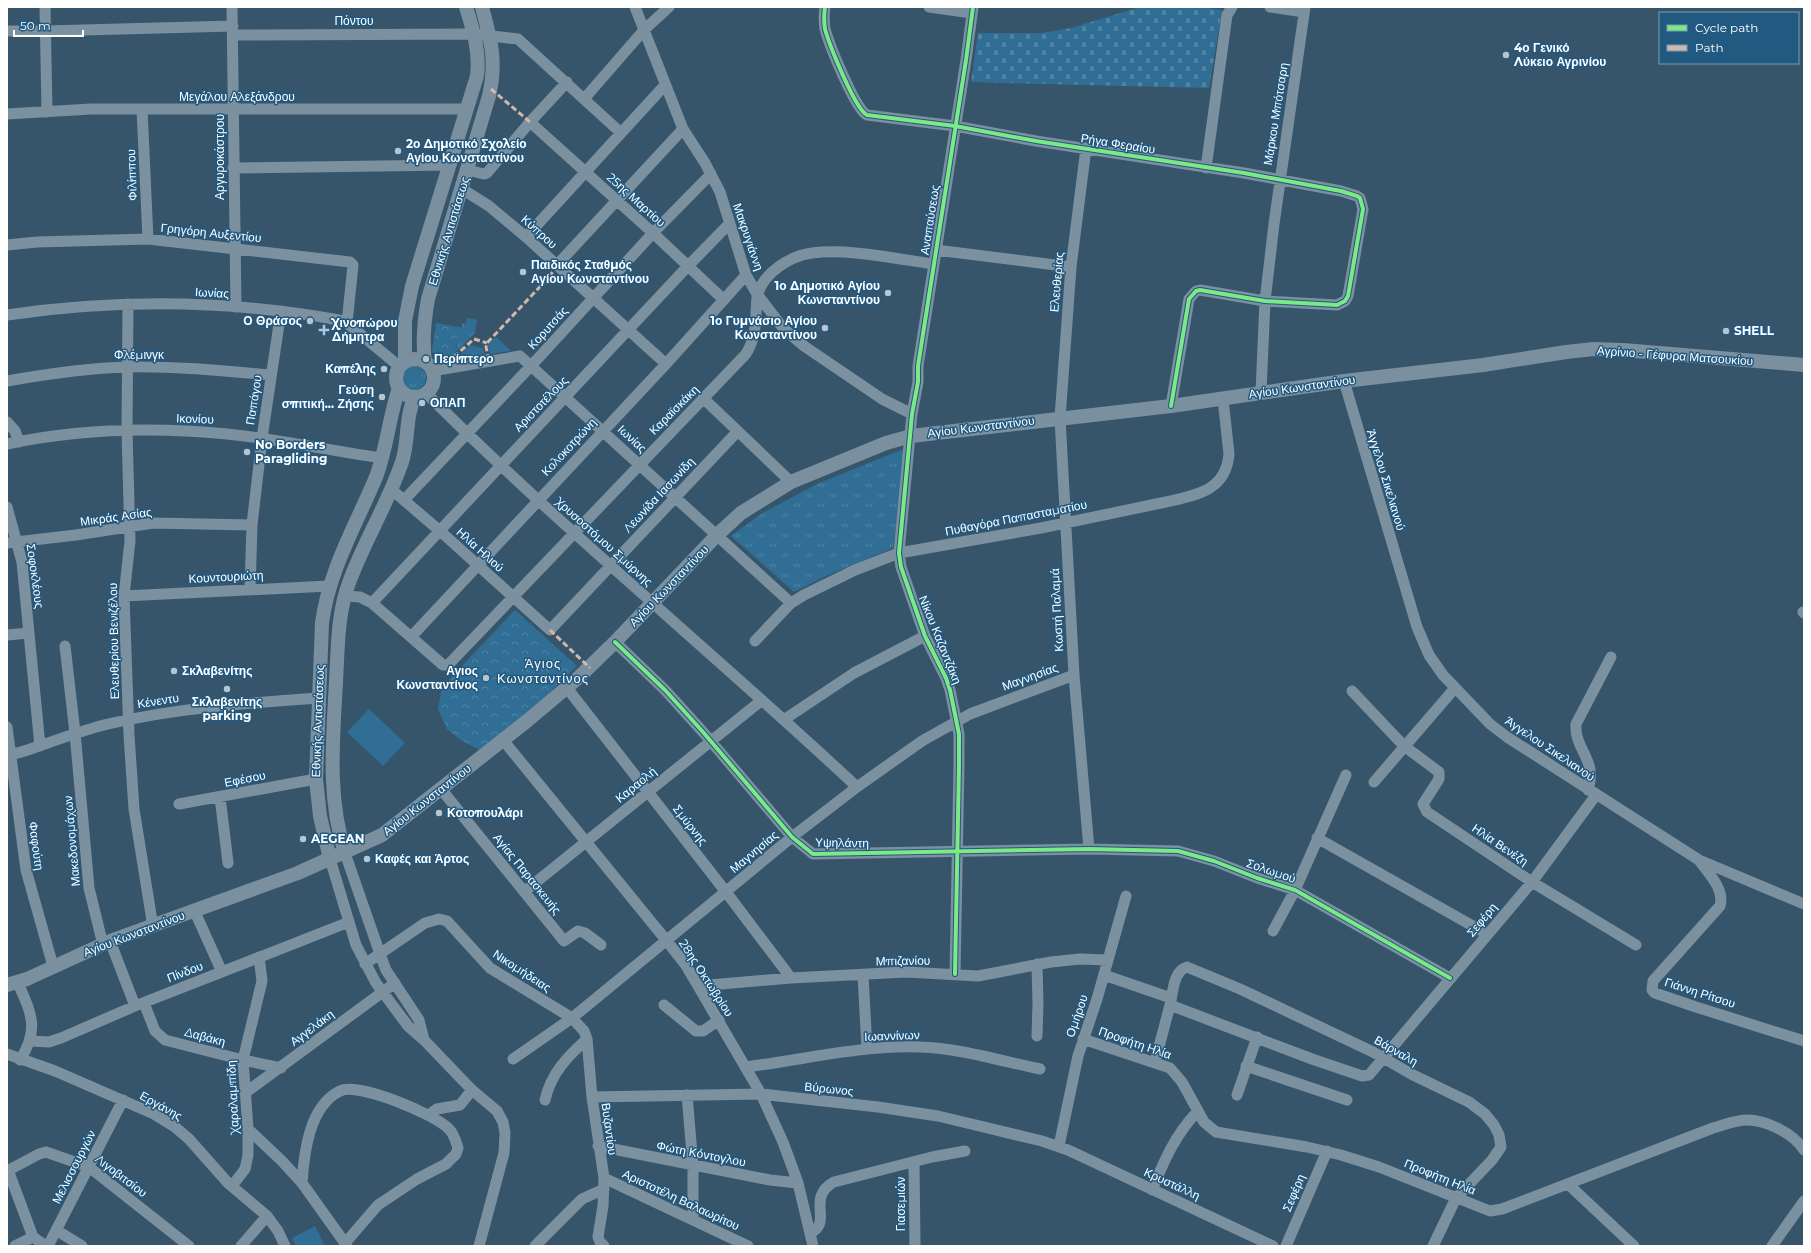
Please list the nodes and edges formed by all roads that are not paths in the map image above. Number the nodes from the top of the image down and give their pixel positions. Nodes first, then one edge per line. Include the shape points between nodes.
1 (45, 7) edge
2 (232, 7) edge
3 (466, 7) edge
4 (482, 7) edge
5 (635, 7) edge
6 (669, 7) edge
7 (825, 7) edge
8 (929, 7) edge
9 (1232, 7) edge
10 (1270, 7) edge
11 (972, 10) edge
12 (1305, 10) edge
13 (7, 30) edge
14 (233, 30) junction
15 (644, 30) junction
16 (45, 31) junction
17 (474, 34) junction
18 (489, 35) junction
19 (567, 82) junction
20 (665, 85) junction
21 (584, 99) junction
22 (142, 109) junction
23 (467, 109) junction
24 (233, 110) junction
25 (47, 112) junction
26 (7, 114) edge
27 (530, 122) junction
28 (955, 126) junction
29 (682, 129) junction
30 (620, 132) junction
31 (1086, 148) junction
32 (451, 165) junction
33 (233, 168) junction
34 (1206, 168) junction
35 (468, 170) junction
36 (585, 171) junction
37 (711, 174) junction
38 (1279, 179) junction
39 (462, 189) junction
40 (617, 200) junction
41 (729, 224) junction
42 (653, 233) junction
43 (526, 237) junction
44 (148, 239) junction
45 (7, 245) edge
46 (234, 248) junction
47 (936, 250) junction
48 (933, 264) junction
49 (557, 265) junction
50 (688, 266) junction
51 (1071, 267) junction
52 (746, 275) junction
53 (757, 294) junction
54 (593, 298) junction
55 (724, 300) junction
56 (1265, 302) junction
57 (128, 304) junction
58 (236, 307) junction
59 (281, 311) junction
60 (7, 315) edge
61 (347, 323) junction
62 (629, 330) junction
63 (402, 364) junction
64 (666, 364) junction
65 (1804, 365) edge
66 (531, 366) junction
67 (127, 367) junction
68 (429, 367) junction
69 (1403, 374) joint
70 (271, 375) junction
71 (1344, 380) junction
72 (7, 381) edge
73 (398, 388) junction
74 (1261, 392) junction
75 (420, 395) junction
76 (566, 398) junction
77 (703, 398) junction
78 (1223, 399) junction
79 (1172, 406) junction
80 (909, 413) junction
81 (1060, 418) junction
82 (7, 422) edge
83 (603, 430) junction
84 (738, 430) junction
85 (128, 431) junction
86 (467, 434) junction
87 (906, 437) junction
88 (262, 438) junction
89 (19, 442) junction
90 (7, 444) edge
91 (382, 458) junction
92 (639, 464) junction
93 (501, 465) junction
94 (791, 482) junction
95 (392, 490) junction
96 (675, 497) junction
97 (538, 499) junction
98 (404, 500) junction
99 (7, 507) edge
100 (1065, 522) junction
101 (252, 525) junction
102 (130, 526) junction
103 (440, 531) junction
104 (574, 532) junction
105 (717, 535) junction
106 (12, 543) edge
107 (899, 553) junction
108 (477, 564) junction
109 (610, 565) junction
110 (329, 586) junction
111 (250, 589) junction
112 (124, 596) junction
113 (345, 596) junction
114 (513, 597) junction
115 (372, 603) junction
116 (652, 603) junction
117 (791, 603) junction
118 (550, 630) joint
119 (29, 633) junction
120 (7, 635) edge
121 (925, 636) junction
122 (411, 637) junction
123 (755, 640) dead end
124 (615, 642) junction
125 (65, 646) dead end
126 (1612, 657) dead end
127 (1074, 675) junction
128 (567, 688) junction
129 (1455, 688) junction
130 (1352, 691) dead end
131 (319, 698) junction
132 (762, 700) junction
133 (785, 719) junction
134 (128, 720) junction
135 (956, 720) junction
136 (7, 727) edge
137 (75, 734) junction
138 (503, 740) junction
139 (712, 742) junction
140 (40, 746) junction
141 (1404, 746) junction
142 (9, 755) edge
143 (1346, 775) dead end
144 (316, 779) junction
145 (1374, 782) dead end
146 (858, 787) junction
147 (441, 790) junction
148 (647, 792) junction
149 (1592, 793) junction
150 (220, 797) junction
151 (179, 804) dead end
152 (792, 838) junction
153 (1317, 838) junction
154 (586, 842) junction
155 (1089, 849) junction
156 (957, 852) junction
157 (345, 853) junction
158 (330, 859) junction
159 (1699, 860) junction
160 (228, 864) dead end
161 (1532, 882) junction
162 (1295, 890) junction
163 (525, 891) junction
164 (726, 892) junction
165 (1126, 896) dead end
166 (1804, 904) edge
167 (194, 912) junction
168 (349, 922) junction
169 (153, 927) junction
170 (1273, 931) dead end
171 (1487, 934) junction
172 (666, 940) junction
173 (107, 943) junction
174 (601, 945) dead end
175 (1636, 945) dead end
176 (380, 954) junction
177 (259, 957) junction
178 (1108, 960) junction
179 (365, 964) junction
180 (1037, 964) junction
181 (54, 966) junction
182 (222, 972) junction
183 (863, 974) junction
184 (955, 974) junction
185 (1104, 976) junction
186 (791, 978) junction
187 (1450, 978) junction
188 (395, 983) junction
189 (12, 984) edge
190 (698, 986) junction
191 (382, 992) junction
192 (1170, 1002) junction
193 (140, 1004) junction
194 (664, 1005) dead end
195 (572, 1018) junction
196 (719, 1020) junction
197 (1037, 1036) dead end
198 (1257, 1037) junction
199 (587, 1039) junction
200 (1083, 1039) junction
201 (424, 1040) junction
202 (31, 1041) junction
203 (1804, 1041) edge
204 (867, 1049) junction
205 (7, 1054) edge
206 (1383, 1057) junction
207 (513, 1059) dead end
208 (20, 1060) junction
209 (243, 1060) junction
210 (1155, 1062) junction
211 (1246, 1066) junction
212 (745, 1067) junction
213 (281, 1068) junction
214 (1040, 1068) dead end
215 (472, 1090) junction
216 (246, 1093) junction
217 (761, 1094) junction
218 (1237, 1095) dead end
219 (687, 1096) junction
220 (592, 1097) junction
221 (123, 1100) junction
222 (545, 1100) dead end
223 (1347, 1100) dead end
224 (1197, 1112) junction
225 (429, 1115) junction
226 (248, 1129) junction
227 (598, 1146) junction
228 (1059, 1146) junction
229 (1804, 1150) edge
230 (965, 1151) dead end
231 (1327, 1151) junction
232 (914, 1162) junction
233 (693, 1166) junction
234 (89, 1167) junction
235 (8, 1171) edge
236 (302, 1183) junction
237 (798, 1183) junction
238 (604, 1184) junction
239 (1569, 1185) junction
240 (232, 1186) junction
241 (1152, 1190) junction
242 (1456, 1198) junction
243 (1804, 1201) edge
244 (266, 1216) junction
245 (693, 1220) junction
246 (56, 1230) junction
247 (810, 1232) junction
248 (33, 1237) junction
249 (347, 1244) edge
250 (15, 1246) edge
251 (47, 1246) edge
252 (82, 1246) edge
253 (189, 1246) edge
254 (241, 1246) edge
255 (285, 1246) edge
256 (479, 1246) edge
257 (535, 1246) edge
258 (604, 1246) edge
259 (748, 1246) edge
260 (813, 1246) edge
261 (915, 1246) edge
262 (1273, 1246) edge
263 (1286, 1246) edge
264 (1433, 1246) edge
265 (1634, 1246) edge
266 (1772, 1246) edge

1 - 16 street
2 - 14 street, Αργυροκάστρου
3 - 17 main road, Εθνικής Αντιστάσεως
4 - 18 main road, Εθνικής Αντιστάσεως
5 - 15 street, Μακρυγιάννη
6 - 15 street
7 - 28 street, Ρήγα Φεραίου via 826,32 848,87 862,112 876,117
8 - 11 street
9 - 34 street via 1227,15
10 - 12 street
11 - 28 street, Αναπαύσεως
12 - 38 street, Μάρκου Μπότσαρη
13 - 16 street, Πόντου
14 - 16 street, Πόντου
14 - 17 street, Πόντου
14 - 24 street, Αργυροκάστρου
15 - 20 street, Μακρυγιάννη
15 - 21 street
16 - 25 street
17 - 18 street, Πόντου
17 - 23 main road, Εθνικής Αντιστάσεως via 479,60
18 - 19 street, Πόντου via 520,39
18 - 35 main road, Εθνικής Αντιστάσεως via 493,54 493,76
19 - 21 street, Πόντου
19 - 27 street
20 - 29 street, Μακρυγιάννη
20 - 30 street
21 - 30 street, Πόντου
22 - 24 street, Μεγάλου Αλεξάνδρου
22 - 25 street, Μεγάλου Αλεξάνδρου
22 - 44 street, Φιλίππου
23 - 24 street, Μεγάλου Αλεξάνδρου
23 - 32 main road, Εθνικής Αντιστάσεως
24 - 33 street, Αργυροκάστρου
25 - 26 street, Μεγάλου Αλεξάνδρου
27 - 35 street via 486,174
27 - 36 street, 25ης Μαρτίου
28 - 31 street, Ρήγα Φεραίου
28 - 47 street, Αναπαύσεως
29 - 37 street, Μακρυγιάννη
29 - 40 street
30 - 36 street
31 - 34 street, Ρήγα Φεραίου
31 - 51 street, Ελευθερίας
32 - 33 street
32 - 63 main road, Εθνικής Αντιστάσεως via 420,258 409,302
33 - 46 street, Αργυροκάστρου
34 - 38 street, Ρήγα Φεραίου
35 - 39 main road, Εθνικής Αντιστάσεως
36 - 40 street, 25ης Μαρτίου
36 - 43 street
37 - 41 street, Μακρυγιάννη via 720,192
37 - 42 street, Κορυτσάς
38 - 56 street, Μάρκου Μπότσαρη
38 - 56 street, Ρήγα Φεραίου via 1353,194 1360,198 1363,213 1345,301 1337,305
39 - 43 street, Κύπρου via 489,206
39 - 68 main road, Εθνικής Αντιστάσεως via 437,266 423,325 423,343
40 - 42 street, 25ης Μαρτίου
40 - 49 street
41 - 50 street, Αριστοτέλους
41 - 52 street, Μακρυγιάννη
42 - 50 street, 25ης Μαρτίου
42 - 54 street, Κορυτσάς
43 - 49 street, Κύπρου
44 - 45 street, Γρηγόρη Αυξεντίου
44 - 46 street, Γρηγόρη Αυξεντίου
46 - 58 street, Αργυροκάστρου
46 - 61 street, Γρηγόρη Αυξεντίου via 351,262 353,265
47 - 48 street, Αναπαύσεως
47 - 51 street
48 - 53 street, Καραϊσκάκη via 853,254 812,253 794,258 779,267 764,281
48 - 80 street, Αναπαύσεως via 918,366 911,381
49 - 54 street, Κύπρου
50 - 55 street, 25ης Μαρτίου
50 - 62 street, Αριστοτέλους
51 - 81 street, Ελευθερίας
52 - 53 street, Μακρυγιάννη
52 - 55 street, Κολοκοτρώνη
53 - 77 street, Καραϊσκάκη via 750,348 738,364
53 - 80 street, Μακρυγιάννη via 783,328 804,346 866,389
54 - 62 street, Κύπρου
54 - 66 street, Κορυτσάς
55 - 64 street, Κολοκοτρώνη
56 - 74 street, Μάρκου Μπότσαρη
56 - 79 street via 1200,290 1191,294
57 - 58 street, Ιωνίας
57 - 60 street, Ιωνίας via 56,308
57 - 67 street, Ελευθερίου Βενιζέλου
58 - 59 street, Ιωνίας
59 - 61 street, Ιωνίας
59 - 70 street, Παπάγου
61 - 63 street, Ιωνίας
62 - 64 street, Κύπρου
62 - 76 street, Αριστοτέλους
63 - 68 main road via 414,359
63 - 73 main road via 396,380
64 - 83 street, Κολοκοτρώνη
65 - 69 main road, Αγρίνιο - Γέφυρα Ματσουκίου via 1594,349
66 - 68 street, Ιωνίας via 516,355
66 - 76 street, Ιωνίας
66 - 86 street, Κορυτσάς
67 - 70 street, Φλέμινγκ via 183,368
67 - 72 street, Φλέμινγκ via 59,372
67 - 85 street, Ελευθερίου Βενιζέλου
68 - 75 main road via 433,380 430,389
69 - 71 main road, Αγίου Κωνσταντίνου
70 - 88 street, Παπάγου
71 - 74 main road, Αγίου Κωνσταντίνου
71 - 129 street, Άγγελου Σικελιανού via 1417,627 1434,663
73 - 75 main road via 404,394
73 - 91 main road, Εθνικής Αντιστάσεως
74 - 78 main road, Αγίου Κωνσταντίνου
75 - 86 street, Χρυσοστόμου Σμύρνης
75 - 95 main road, Εθνικής Αντιστάσεως via 412,402 403,460
76 - 83 street, Ιωνίας
76 - 93 street, Αριστοτέλους
77 - 84 street
77 - 92 street, Καραϊσκάκη
78 - 79 main road, Αγίου Κωνσταντίνου
78 - 100 street, Πυθαγόρα Παπασταματίου via 1228,458 1224,474 1216,484 1186,498
79 - 81 main road, Αγίου Κωνσταντίνου
80 - 87 street, Αναπαύσεως
81 - 87 main road, Αγίου Κωνσταντίνου
81 - 100 street, Κωστή Παλαμά
82 - 89 street via 15,431
83 - 92 street, Ιωνίας
83 - 97 street, Κολοκοτρώνη
84 - 94 street
84 - 96 street, Λεωνίδα Ιασωνίδη
85 - 88 street, Ικονίου via 200,432
85 - 89 street, Ικονίου via 72,433
85 - 102 street, Ελευθερίου Βενιζέλου
86 - 93 street, Χρυσοστόμου Σμύρνης
86 - 98 street, Κορυτσάς
87 - 94 main road, Αγίου Κωνσταντίνου
87 - 107 street, Νίκου Καζαντζάκη
88 - 91 street, Ικονίου
88 - 101 street, Παπάγου
89 - 90 street, Ικονίου
91 - 110 main road, Εθνικής Αντιστάσεως
92 - 96 street, Ιωνίας
92 - 104 street, Καραϊσκάκη
93 - 97 street, Χρυσοστόμου Σμύρνης
93 - 103 street, Αριστοτέλους
94 - 105 main road, Αγίου Κωνσταντίνου via 741,513
95 - 98 street, Ηλία Ηλιού
95 - 113 main road, Εθνικής Αντιστάσεως via 361,553
96 - 105 street, Ιωνίας
96 - 109 street, Λεωνίδα Ιασωνίδη
97 - 104 street, Χρυσοστόμου Σμύρνης
97 - 108 street, Κολοκοτρώνη
98 - 103 street, Ηλία Ηλιού
99 - 106 street, Σοφοκλέους
100 - 107 street, Πυθαγόρα Παπασταματίου
100 - 127 street, Κωστή Παλαμά
101 - 102 street, Μικράς Ασίας via 153,523
101 - 111 street, Παπάγου
102 - 106 street, Μικράς Ασίας
102 - 112 street, Ελευθερίου Βενιζέλου
103 - 108 street, Ηλία Ηλιού
103 - 115 street, Αριστοτέλους
104 - 109 street, Χρυσοστόμου Σμύρνης
104 - 114 street, Καραϊσκάκη
105 - 116 main road, Αγίου Κωνσταντίνου
105 - 117 street, Ιωνίας
106 - 119 street, Σοφοκλέους via 22,562
107 - 117 street, Πυθαγόρα Παπασταματίου via 848,573
107 - 121 street, Νίκου Καζαντζάκη via 901,567
108 - 114 street, Ηλία Ηλιού
108 - 122 street, Κολοκοτρώνη
109 - 116 street, Χρυσοστόμου Σμύρνης
109 - 118 street, Λεωνίδα Ιασωνίδη
110 - 111 street, Κουντουριώτη
110 - 131 main road, Εθνικής Αντιστάσεως via 322,623
111 - 112 street, Κουντουριώτη
112 - 134 street, Ελευθερίου Βενιζέλου
113 - 115 street via 360,597
113 - 157 main road, Εθνικής Αντιστάσεως via 337,654 332,780 336,816
114 - 118 street, Ηλία Ηλιού
114 - 122 street, Καραϊσκάκη via 448,665 443,665
115 - 122 street
116 - 124 main road, Αγίου Κωνσταντίνου
116 - 132 street, Χρυσοστόμου Σμύρνης
117 - 123 street, Πυθαγόρα Παπασταματίου
119 - 120 street
119 - 140 street, Σοφοκλέους
121 - 133 street via 859,671
121 - 135 street, Νίκου Καζαντζάκη via 946,678
124 - 128 main road, Αγίου Κωνσταντίνου
124 - 139 street, Υψηλάντη via 660,685
125 - 137 street, Μακεδονομάχων
126 - 149 street via 1576,724 1577,736 1591,769
127 - 135 street, Μαγνησίας
127 - 155 street, Κωστή Παλαμά
128 - 138 main road, Αγίου Κωνσταντίνου
128 - 148 street, Σμύρνης
129 - 141 street
129 - 149 street, Άγγελου Σικελιανού via 1506,737
130 - 141 street
131 - 134 street, Κένεντυ via 194,709
131 - 144 main road, Εθνικής Αντιστάσεως
132 - 133 street, Χρυσοστόμου Σμύρνης
132 - 139 street, Καραολή
133 - 146 street, Χρυσοστόμου Σμύρνης
134 - 137 street, Κένεντυ
134 - 169 street, Ελευθερίου Βενιζέλου via 134,809
135 - 146 street, Μαγνησίας via 911,748
135 - 156 street, Νίκου Καζαντζάκη via 959,754
136 - 142 street, Φαφούτη
137 - 140 street, Κένεντυ
137 - 173 street, Μακεδονομάχων via 89,888
138 - 147 main road, Αγίου Κωνσταντίνου
138 - 154 street, 28ης Οκτωβρίου
139 - 148 street, Καραολή
139 - 152 street, Υψηλάντη
140 - 142 street, Κένεντυ
141 - 145 street
141 - 161 street, Ηλία Βενέζη via 1439,772 1439,779 1423,804 1427,812
142 - 181 street, Φαφούτη via 26,870
143 - 153 street
144 - 150 street, Εφέσου
144 - 158 main road, Εθνικής Αντιστάσεως via 320,816
146 - 152 street, Μαγνησίας
147 - 157 main road, Αγίου Κωνσταντίνου via 382,835
147 - 163 street, Αγίας Παρασκευής
148 - 154 street, Καραολή
148 - 164 street, Σμύρνης
149 - 159 street, Άγγελου Σικελιανού
149 - 161 street, Σεφέρη
150 - 151 street, Εφέσου
150 - 160 street
152 - 156 street, Υψηλάντη via 808,852 820,854
152 - 164 street, Μαγνησίας
153 - 162 street
153 - 171 street
154 - 163 street, Καραολή
154 - 172 street, 28ης Οκτωβρίου
155 - 156 street, Υψηλάντη
155 - 162 street, Σολωμού via 1178,851
156 - 184 street, Νίκου Καζαντζάκη
157 - 158 main road, Αγίου Κωνσταντίνου
157 - 176 street, Εθνικής Αντιστάσεως
158 - 167 main road, Αγίου Κωνσταντίνου
158 - 168 street, Εθνικής Αντιστάσεως
159 - 166 street, Άγγελου Σικελιανού
159 - 203 street, Γιάννη Ρίτσου via 1718,888 1722,900 1720,906 1653,981 1652,990 1696,1007
161 - 171 street, Σεφέρη
161 - 175 street, Ηλία Βενέζη
162 - 170 street
162 - 187 street, Σολωμού
163 - 174 street, Αγίας Παρασκευής via 564,941 578,931
164 - 172 street, Μαγνησίας
164 - 186 street, Σμύρνης
165 - 178 street, Ομήρου
167 - 169 main road, Αγίου Κωνσταντίνου
167 - 182 street
168 - 177 street, Πίνδου
168 - 179 street, Εθνικής Αντιστάσεως
169 - 173 main road, Αγίου Κωνσταντίνου
171 - 187 street, Σεφέρη
172 - 190 street, 28ης Οκτωβρίου
172 - 195 street, Μαγνησίας
173 - 181 main road, Αγίου Κωνσταντίνου
173 - 193 street, Μακεδονομάχων
176 - 179 street, Νικομήδειας
176 - 188 street, Εθνικής Αντιστάσεως via 386,970
176 - 195 street, Νικομήδειας via 425,923 443,919 490,968
177 - 182 street, Πίνδου
177 - 209 street, Χαραλαμπίδη via 262,981
178 - 180 street, Μπιζανίου via 1080,959
178 - 185 street, Ομήρου
179 - 191 street, Εθνικής Αντιστάσεως
180 - 184 street, Μπιζανίου via 978,976
180 - 197 street
181 - 189 main road, Αγίου Κωνσταντίνου
182 - 193 street, Πίνδου
183 - 184 street, Μπιζανίου
183 - 186 street, Μπιζανίου
183 - 204 street
185 - 192 street, Σεφέρη
185 - 200 street, Ομήρου
186 - 190 street, Μπιζανίου
187 - 206 street, Σεφέρη
188 - 191 street, Αγγελάκη
188 - 201 street, Εθνικής Αντιστάσεως via 419,1020
189 - 202 street via 32,1020
190 - 196 street, 28ης Οκτωβρίου
191 - 201 street, Εθνικής Αντιστάσεως via 408,1026
191 - 213 street, Αγγελάκη
192 - 198 street, Σεφέρη
192 - 206 street, Βάρναλη via 1178,974 1187,967 1240,989
192 - 210 street
193 - 202 street, Πίνδου via 54,1041
193 - 209 street, Δαβάκη via 155,1031 166,1040
194 - 196 street via 696,1031 703,1031
195 - 199 street, Βυζαντίου via 584,1031
195 - 207 street, Μαγνησίας
196 - 212 street, 28ης Οκτωβρίου
198 - 206 street, Σεφέρη via 1362,1076 1372,1073
198 - 211 street
199 - 220 street, Βυζαντίου
199 - 222 street via 564,1061 549,1085
200 - 210 street, Προφήτη Ηλία
200 - 228 street, Ομήρου
201 - 215 street, Εθνικής Αντιστάσεως
202 - 208 street
204 - 212 street, Ιωαννίνων
204 - 214 street, Ιωαννίνων via 936,1048
205 - 208 street, Εργάνης
206 - 242 street, Βάρναλη via 1474,1105 1485,1114 1496,1129 1501,1142 1499,1151
208 - 221 street, Εργάνης via 55,1071
209 - 213 street, Δαβάκη
209 - 216 street, Χαραλαμπίδη
210 - 224 street, Προφήτη Ηλία via 1175,1072
211 - 218 street
211 - 223 street
212 - 217 street, 28ης Οκτωβρίου
213 - 216 street, Αγγελάκη
215 - 225 street via 460,1105 437,1108
215 - 256 street, Εθνικής Αντιστάσεως via 497,1111 506,1136 503,1157
216 - 226 street, Χαραλαμπίδη
217 - 219 street, Βύρωνος
217 - 228 street, Βύρωνος via 932,1115
217 - 237 street, 28ης Οκτωβρίου
219 - 220 street, Βύρωνος
219 - 233 street
220 - 227 street, Βυζαντίου
221 - 234 street, Μελισσουργών
221 - 240 street, Εργάνης via 175,1127
224 - 231 street, Προφήτη Ηλία via 1208,1127 1222,1134
224 - 241 street via 1174,1142
225 - 236 street via 364,1091 341,1091 327,1102 315,1120 305,1150
225 - 249 street via 453,1133 457,1146 456,1154 446,1164 383,1201 369,1214
226 - 236 street
226 - 240 street, Χαραλαμπίδη via 247,1162 242,1174
227 - 233 street, Φώτη Κόντογλου
227 - 238 street, Βυζαντίου
228 - 241 street, Κρυστάλλη
229 - 239 street, Προφήτη Ηλία via 1794,1139 1774,1128 1754,1120 1739,1121 1713,1128
230 - 232 street
231 - 242 street, Προφήτη Ηλία via 1380,1167
231 - 263 street, Σεφέρη
232 - 247 street via 845,1178 825,1188 820,1198 821,1222
232 - 261 street, Γιασεμιών
233 - 237 street, Φώτη Κόντογλου
233 - 245 street
234 - 235 street, Λιγοβιτσίου via 46,1152
234 - 246 street, Μελισσουργών
234 - 253 street, Λιγοβιτσίου
235 - 248 street
236 - 249 street
237 - 247 street, 28ης Οκτωβρίου
238 - 245 street, Αριστοτέλη Βαλαωρίτου
238 - 257 street via 582,1199
238 - 258 street, Βυζαντίου via 598,1237
239 - 242 street, Προφήτη Ηλία via 1496,1210 1484,1209
239 - 265 street
240 - 244 street, Εργάνης
241 - 262 street, Κρυστάλλη
242 - 264 street, Βάρναλη
243 - 266 street
244 - 254 street
244 - 255 street, Εργάνης via 278,1231
245 - 259 street, Αριστοτέλη Βαλαωρίτου
246 - 251 street, Μελισσουργών
246 - 252 street
247 - 260 street, 28ης Οκτωβρίου
248 - 250 street
248 - 251 street

